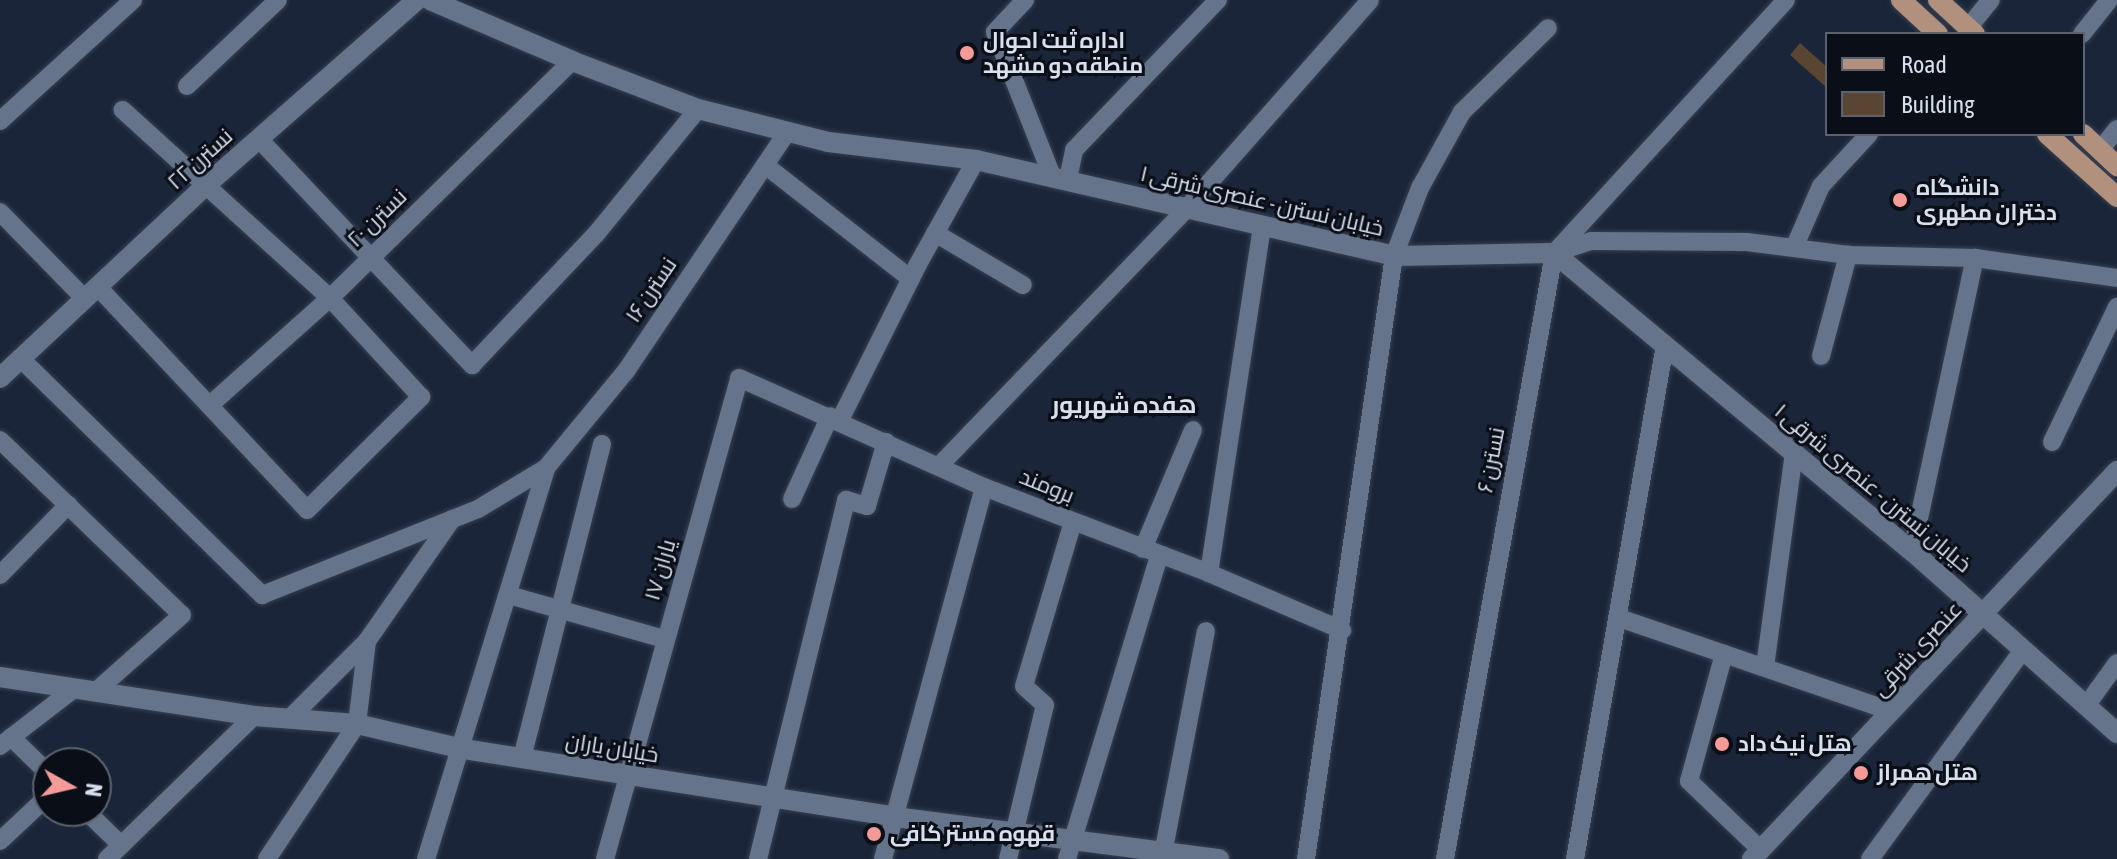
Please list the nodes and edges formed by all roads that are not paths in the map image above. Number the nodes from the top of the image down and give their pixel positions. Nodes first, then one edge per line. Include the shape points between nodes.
1 (133, 0) edge
2 (278, 0) edge
3 (417, 0) edge
4 (430, 0) edge
5 (1025, 0) edge
6 (1218, 0) edge
7 (1370, 0) edge
8 (1786, 0) edge
9 (1901, 0) edge
10 (1938, 0) edge
11 (1991, 0) edge
12 (2109, 0) edge
13 (1548, 28) dead end
14 (1971, 31) edge
15 (1936, 32) edge
16 (2084, 32) edge
17 (572, 61) junction
18 (187, 86) dead end
19 (698, 109) junction
20 (123, 110) dead end
21 (0, 121) edge
22 (2117, 129) edge
23 (787, 132) junction
24 (1867, 136) edge
25 (2049, 136) edge
26 (2085, 136) edge
27 (259, 139) junction
28 (2100, 150) junction
29 (976, 160) junction
30 (765, 165) junction
31 (2117, 166) edge
32 (1060, 178) junction
33 (205, 186) junction
34 (2117, 197) edge
35 (1186, 209) junction
36 (0, 212) edge
37 (1582, 223) junction
38 (1262, 228) junction
39 (935, 233) junction
40 (1591, 241) junction
41 (1794, 248) junction
42 (1554, 253) junction
43 (1848, 255) junction
44 (1394, 256) junction
45 (371, 258) junction
46 (1975, 258) junction
47 (2117, 278) edge
48 (911, 279) junction
49 (1023, 285) dead end
50 (91, 292) junction
51 (330, 298) junction
52 (2117, 307) edge
53 (1665, 345) junction
54 (1821, 356) dead end
55 (20, 358) junction
56 (0, 378) edge
57 (739, 378) joint
58 (211, 404) junction
59 (835, 418) junction
60 (1193, 430) dead end
61 (0, 440) edge
62 (886, 442) junction
63 (2052, 442) dead end
64 (602, 444) dead end
65 (1794, 453) junction
66 (939, 466) junction
67 (546, 468) junction
68 (2117, 471) edge
69 (984, 487) junction
70 (792, 499) dead end
71 (68, 505) junction
72 (452, 519) junction
73 (1073, 522) junction
74 (1912, 551) junction
75 (1151, 553) junction
76 (1209, 573) junction
77 (0, 575) edge
78 (509, 595) junction
79 (560, 609) junction
80 (1983, 614) junction
81 (1619, 618) junction
82 (1342, 630) junction
83 (1206, 631) dead end
84 (665, 639) junction
85 (367, 641) junction
86 (2023, 650) junction
87 (1724, 654) junction
88 (2117, 663) edge
89 (1765, 667) junction
90 (0, 677) edge
91 (86, 690) junction
92 (2086, 706) junction
93 (1891, 711) junction
94 (254, 716) junction
95 (289, 719) junction
96 (357, 724) junction
97 (2117, 733) edge
98 (6, 742) edge
99 (463, 749) junction
100 (522, 758) junction
101 (32, 761) edge
102 (628, 774) junction
103 (775, 797) junction
104 (32, 811) edge
105 (895, 817) junction
106 (102, 827) edge
107 (1015, 832) junction
108 (0, 841) edge
109 (121, 845) junction
110 (1069, 849) edge
111 (1756, 854) edge
112 (1163, 855) edge
113 (107, 859) edge
114 (267, 859) edge
115 (426, 859) edge
116 (605, 859) edge
117 (758, 859) edge
118 (883, 859) edge
119 (1008, 859) edge
120 (1219, 859) edge
121 (1306, 859) edge
122 (1445, 859) edge
123 (1575, 859) edge
124 (1870, 859) edge

1 - 21 street
2 - 18 street
3 - 27 street, نسترن ۲۲
4 - 17 street, خیابان نسترن - عنصری شرقی ۱
5 - 32 street via 995,32
6 - 32 street via 1074,150
7 - 35 street
8 - 37 street
9 - 15 main road
10 - 14 main road
11 - 14 street
12 - 16 street
13 - 44 street via 1462,112 1420,188
17 - 19 street, خیابان نسترن - عنصری شرقی ۱
17 - 45 street, نسترن ۲۰
19 - 23 street, خیابان نسترن - عنصری شرقی ۱
19 - 45 street via 596,234 472,365
20 - 33 street
22 - 28 street
23 - 29 street, خیابان نسترن - عنصری شرقی ۱
23 - 30 street, نسترن ۱۶
24 - 41 street via 1821,186
25 - 34 main road
26 - 28 main road
27 - 33 street, نسترن ۲۲
27 - 45 street
28 - 31 main road
29 - 32 street, خیابان نسترن - عنصری شرقی ۱
29 - 39 street
30 - 48 street
30 - 67 street, نسترن ۱۶ via 626,371
32 - 35 street, خیابان نسترن - عنصری شرقی ۱
33 - 50 street, نسترن ۲۲
33 - 51 street
35 - 38 street, خیابان نسترن - عنصری شرقی ۱
35 - 66 street
36 - 50 street
37 - 40 street via 1578,235
37 - 42 street
38 - 44 street, خیابان نسترن - عنصری شرقی ۱
38 - 76 street
39 - 48 street
39 - 49 street
40 - 41 street via 1747,242
40 - 42 street
41 - 43 street
42 - 44 street, خیابان نسترن - عنصری شرقی ۱
42 - 53 street, خیابان نسترن - عنصری شرقی ۱
42 - 122 street, نسترن ۶
43 - 46 street
43 - 54 street
44 - 82 street
45 - 51 street, نسترن ۲۰
46 - 47 street
46 - 74 street
48 - 59 street
50 - 55 street, نسترن ۲۲
50 - 58 street
51 - 58 street, نسترن ۲۰
51 - 58 street via 421,397 307,510
52 - 63 street
53 - 65 street, خیابان نسترن - عنصری شرقی ۱
53 - 81 street
55 - 56 street, نسترن ۲۲
55 - 72 street via 262,595
57 - 59 street, برومند
57 - 84 street, یاران ۱۷
59 - 62 street, برومند
59 - 70 street
60 - 75 street
61 - 71 street
62 - 66 street, برومند
62 - 103 street via 867,506 846,500
64 - 79 street
65 - 74 street, خیابان نسترن - عنصری شرقی ۱
65 - 89 street
66 - 69 street, برومند
67 - 72 street
67 - 78 street
68 - 80 street, عنصری شرقی
69 - 73 street, برومند
69 - 105 street
71 - 77 street
71 - 91 street via 182,615
72 - 85 street
73 - 75 street, برومند
73 - 107 street via 1024,686 1045,705
74 - 80 street, خیابان نسترن - عنصری شرقی ۱
75 - 76 street, برومند
75 - 110 street
76 - 82 street, برومند
78 - 79 street
78 - 99 street
79 - 84 street
79 - 100 street
80 - 86 street, خیابان نسترن - عنصری شرقی ۱
80 - 93 street, عنصری شرقی
81 - 87 street
81 - 123 street
82 - 121 street
83 - 112 street
84 - 102 street, یاران ۱۷
85 - 95 street
85 - 96 street
86 - 92 street, خیابان نسترن - عنصری شرقی ۱
86 - 124 street
87 - 89 street
87 - 111 street via 1689,781
88 - 92 street
89 - 93 street
90 - 91 street, خیابان یاران
91 - 94 street, خیابان یاران
91 - 98 street
92 - 97 street, خیابان نسترن - عنصری شرقی ۱
93 - 111 street, عنصری شرقی
94 - 95 street, خیابان یاران
94 - 109 street
95 - 96 street, خیابان یاران
96 - 99 street, خیابان یاران
96 - 114 street
98 - 101 street
99 - 100 street, خیابان یاران
99 - 115 street
100 - 102 street, خیابان یاران
102 - 103 street, خیابان یاران
102 - 116 street, یاران ۱۷
103 - 105 street, خیابان یاران
103 - 117 street
104 - 108 street
105 - 107 street, خیابان یاران
105 - 118 street
106 - 109 street
107 - 110 street, خیابان یاران
107 - 119 street
109 - 113 street
110 - 112 street, خیابان یاران
112 - 120 street, خیابان یاران

